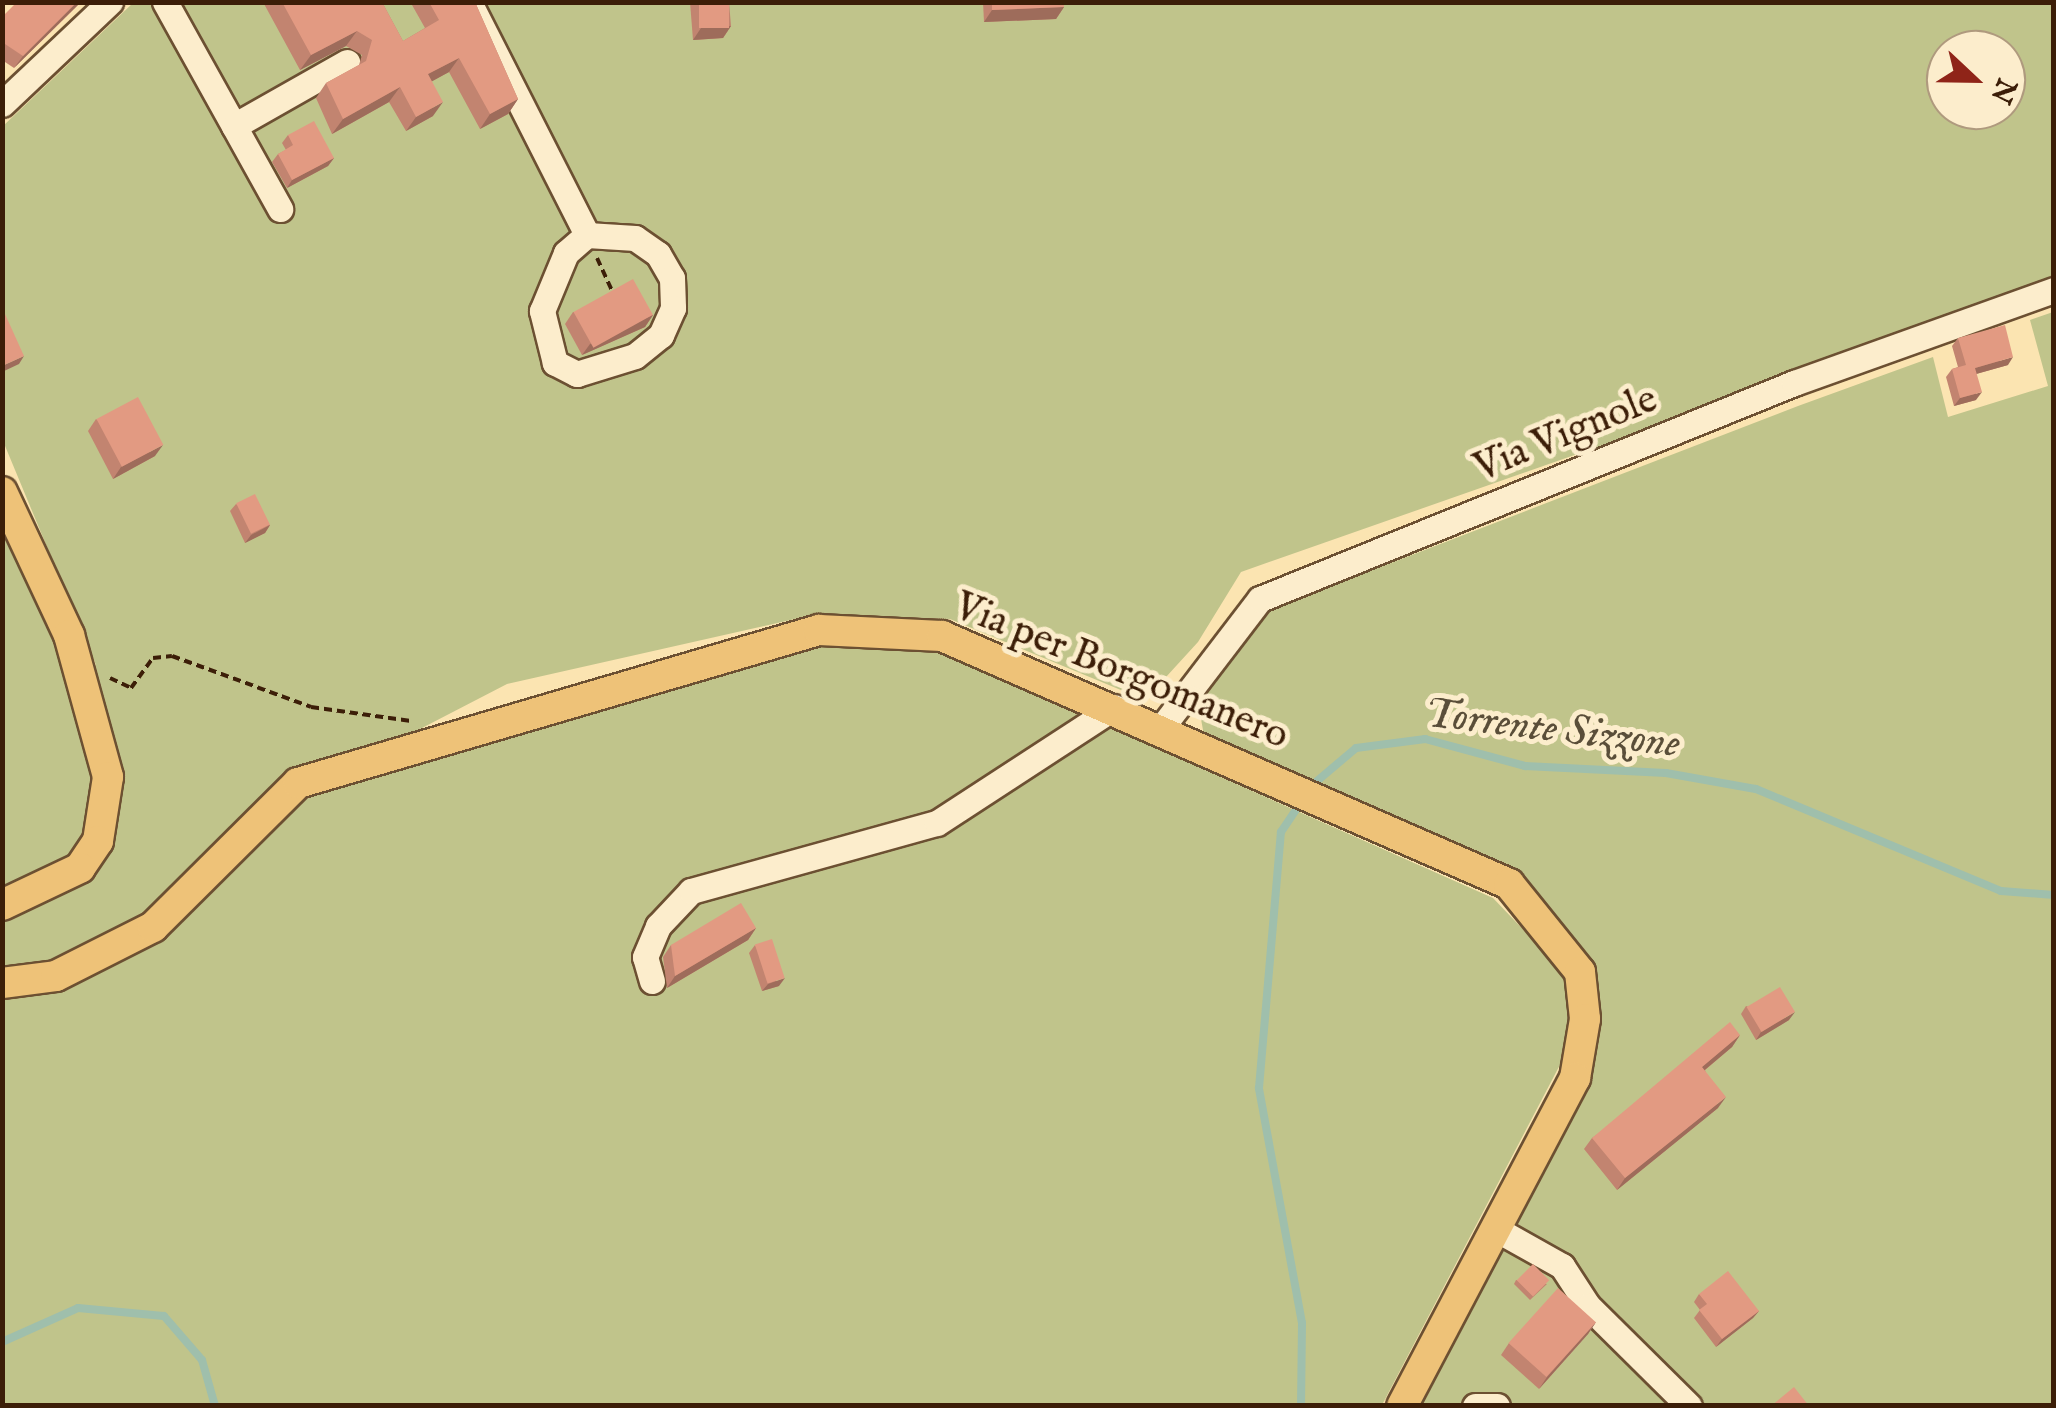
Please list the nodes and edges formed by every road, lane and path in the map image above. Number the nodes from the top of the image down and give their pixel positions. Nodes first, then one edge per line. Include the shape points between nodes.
1 (110, 2) edge
2 (165, 2) edge
3 (469, 2) edge
4 (347, 62) edge
5 (2, 104) edge
6 (234, 126) junction
7 (280, 209) dead end
8 (587, 235) junction
9 (2054, 290) edge
10 (614, 296) edge
11 (2, 492) edge
12 (131, 688) dead end
13 (1115, 708) junction
14 (422, 720) dead end
15 (1162, 726) junction
16 (2, 905) edge
17 (652, 981) dead end
18 (2, 983) edge
19 (1494, 1228) junction
20 (1402, 1406) edge
21 (1475, 1406) edge
22 (1497, 1406) edge
23 (1690, 1406) edge

1 - 5 street
2 - 6 street
3 - 8 street
4 - 6 street
6 - 7 street
8 - 8 street via 566,253 542,311 556,363 577,374 636,356 661,335 673,308 672,278 658,254 635,238
8 - 10 path
9 - 15 street, Via Vignole via 1260,599
11 - 16 main road via 95,708 108,792 98,841 80,868
12 - 14 path via 153,658 172,656 311,707
13 - 15 main road, Via per Borgomanero
13 - 17 street via 936,823 690,892 644,957
13 - 18 main road, Via per Borgomanero via 942,636 819,630 298,783 153,928 56,976
15 - 19 main road, Via per Borgomanero via 1509,884 1580,972 1585,1019 1575,1078
19 - 20 main road, Via per Borgomanero
19 - 23 street via 1562,1266 1588,1306
21 - 22 street

